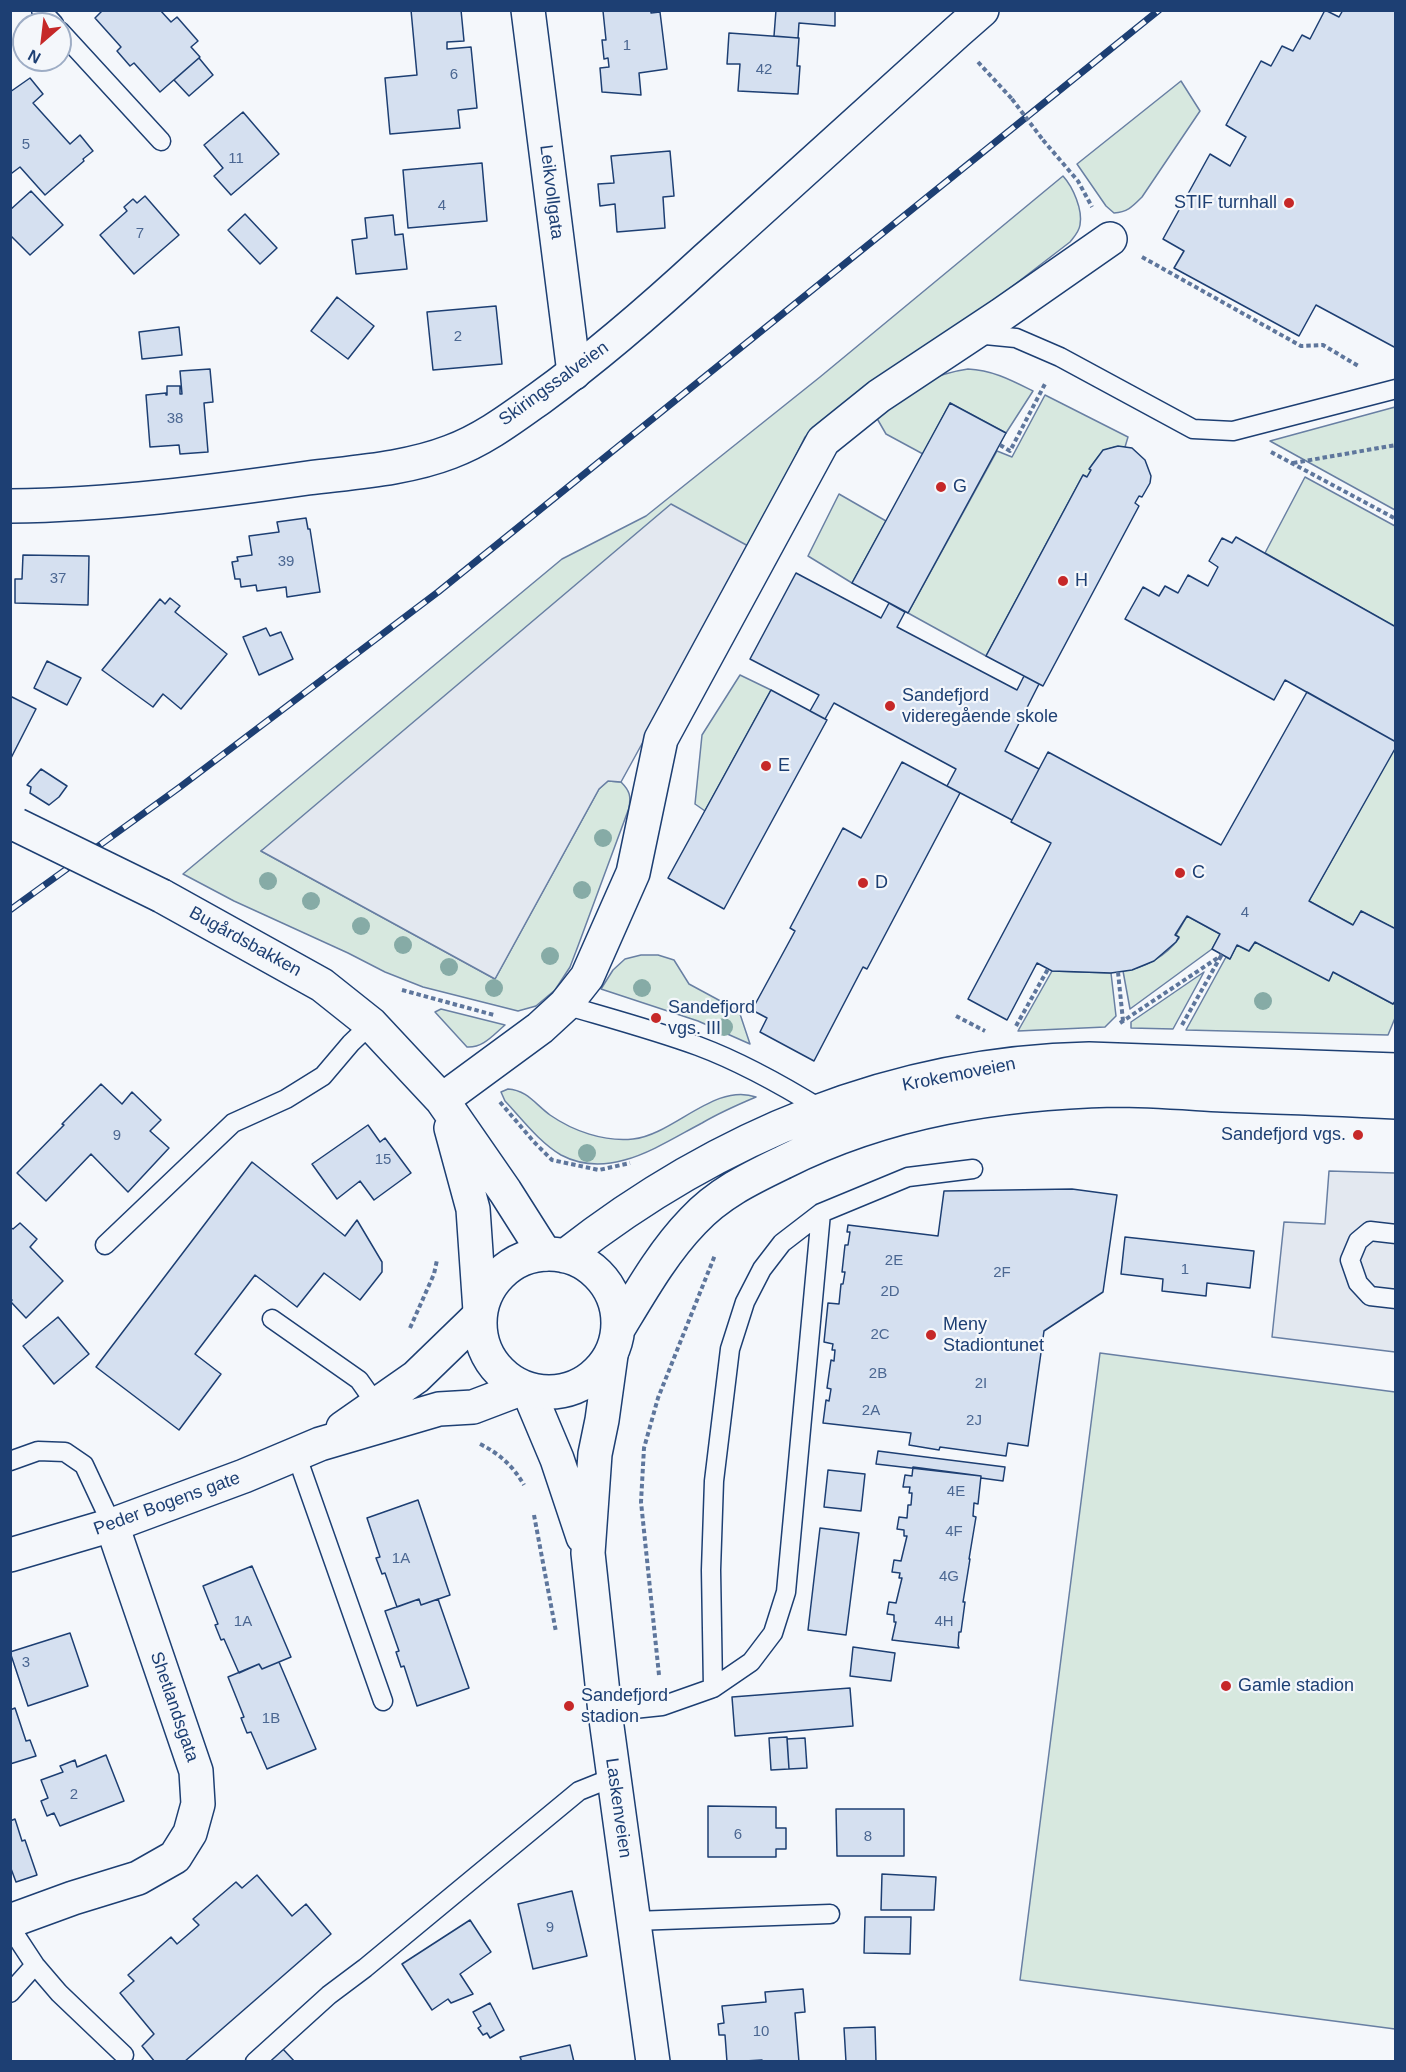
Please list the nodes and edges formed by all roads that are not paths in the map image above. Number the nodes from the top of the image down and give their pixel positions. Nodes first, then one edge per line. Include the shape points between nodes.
1 (528, 10) edge
2 (982, 10) edge
3 (72, 44) edge
4 (161, 141) dead end
5 (1110, 239) road end
6 (972, 334) junction
7 (574, 373) junction
8 (1390, 391) edge
9 (10, 506) edge
10 (14, 824) edge
11 (565, 1005) junction
12 (371, 1024) junction
13 (1395, 1070) edge
14 (1395, 1102) edge
15 (444, 1104) junction
16 (821, 1109) junction
17 (973, 1169) dead end
18 (821, 1213) junction
19 (1395, 1234) edge
20 (105, 1245) dead end
21 (555, 1255) junction
22 (1395, 1299) edge
23 (480, 1313) junction
24 (272, 1319) dead end
25 (615, 1342) junction
26 (525, 1389) junction
27 (383, 1414) junction
28 (308, 1449) junction
29 (10, 1461) edge
30 (112, 1525) junction
31 (588, 1553) junction
32 (10, 1555) edge
33 (713, 1688) junction
34 (383, 1701) dead end
35 (605, 1712) junction
36 (614, 1777) junction
37 (830, 1914) dead end
38 (10, 1921) edge
39 (634, 1921) junction
40 (10, 1927) edge
41 (35, 1965) junction
42 (10, 1993) edge
43 (124, 2055) dead end
44 (255, 2061) edge
45 (653, 2061) edge

1 - 7 main road, Leikvollgata
2 - 7 main road, Skiringssalveien via 642,317
3 - 4 lane
5 - 6 main road
6 - 8 lane via 1016,338 1060,357 1193,429 1233,431
6 - 11 main road via 879,396 823,441 662,739 633,873 587,977
7 - 9 main road, Skiringssalveien via 476,439 428,458 192,495
10 - 12 main road, Bugårdsbakken, bridge via 162,896 322,985
11 - 15 main road
11 - 16 lane via 699,1047
12 - 15 main road, Bugårdsbakken
12 - 20 lane via 323,1076 286,1100 233,1123
13 - 16 main road, Krokemoveien via 1041,1060 964,1071
14 - 25 main road, Krokemoveien via 1116,1090 968,1102 882,1122 804,1151 730,1189 694,1220 671,1248 646,1283
15 - 21 main road, Bugårdsbakken
15 - 23 main road, Bugårdsbakken via 473,1209
16 - 21 main road, Krokemoveien via 695,1168
17 - 18 lane via 908,1177
18 - 33 lane via 786,1592 773,1633 752,1662
18 - 33 lane via 782,1243 762,1269 745,1302 730,1349 714,1481
19 - 22 lane via 1370,1231 1359,1241 1350,1260 1358,1283 1370,1296
21 - 23 main road via 516,1261 488,1289
21 - 25 main road via 585,1264 600,1278 615,1301
23 - 26 main road via 487,1358 502,1376
23 - 27 main road, Peder Bogens gate
24 - 27 lane via 359,1380
25 - 26 main road via 594,1377 569,1390
25 - 31 main road, Laskenveien via 595,1454
26 - 27 main road, Peder Bogens gate via 473,1407
26 - 31 main road, Laskenveien via 557,1459
27 - 28 main road, Peder Bogens gate
28 - 30 main road, Peder Bogens gate
28 - 34 lane
29 - 30 lane via 38,1451 64,1452 84,1465
30 - 32 main road, Peder Bogens gate
30 - 38 main road, Shetlandsgata via 196,1771 198,1804 190,1833 175,1857 138,1878
31 - 35 main road, Laskenveien
33 - 35 lane via 662,1706
35 - 36 main road, Laskenveien
36 - 39 main road, Laskenveien
36 - 44 lane via 579,1791 329,1995
37 - 39 lane
39 - 45 main road, Laskenveien
40 - 41 lane
41 - 42 lane
41 - 43 lane via 59,1994

